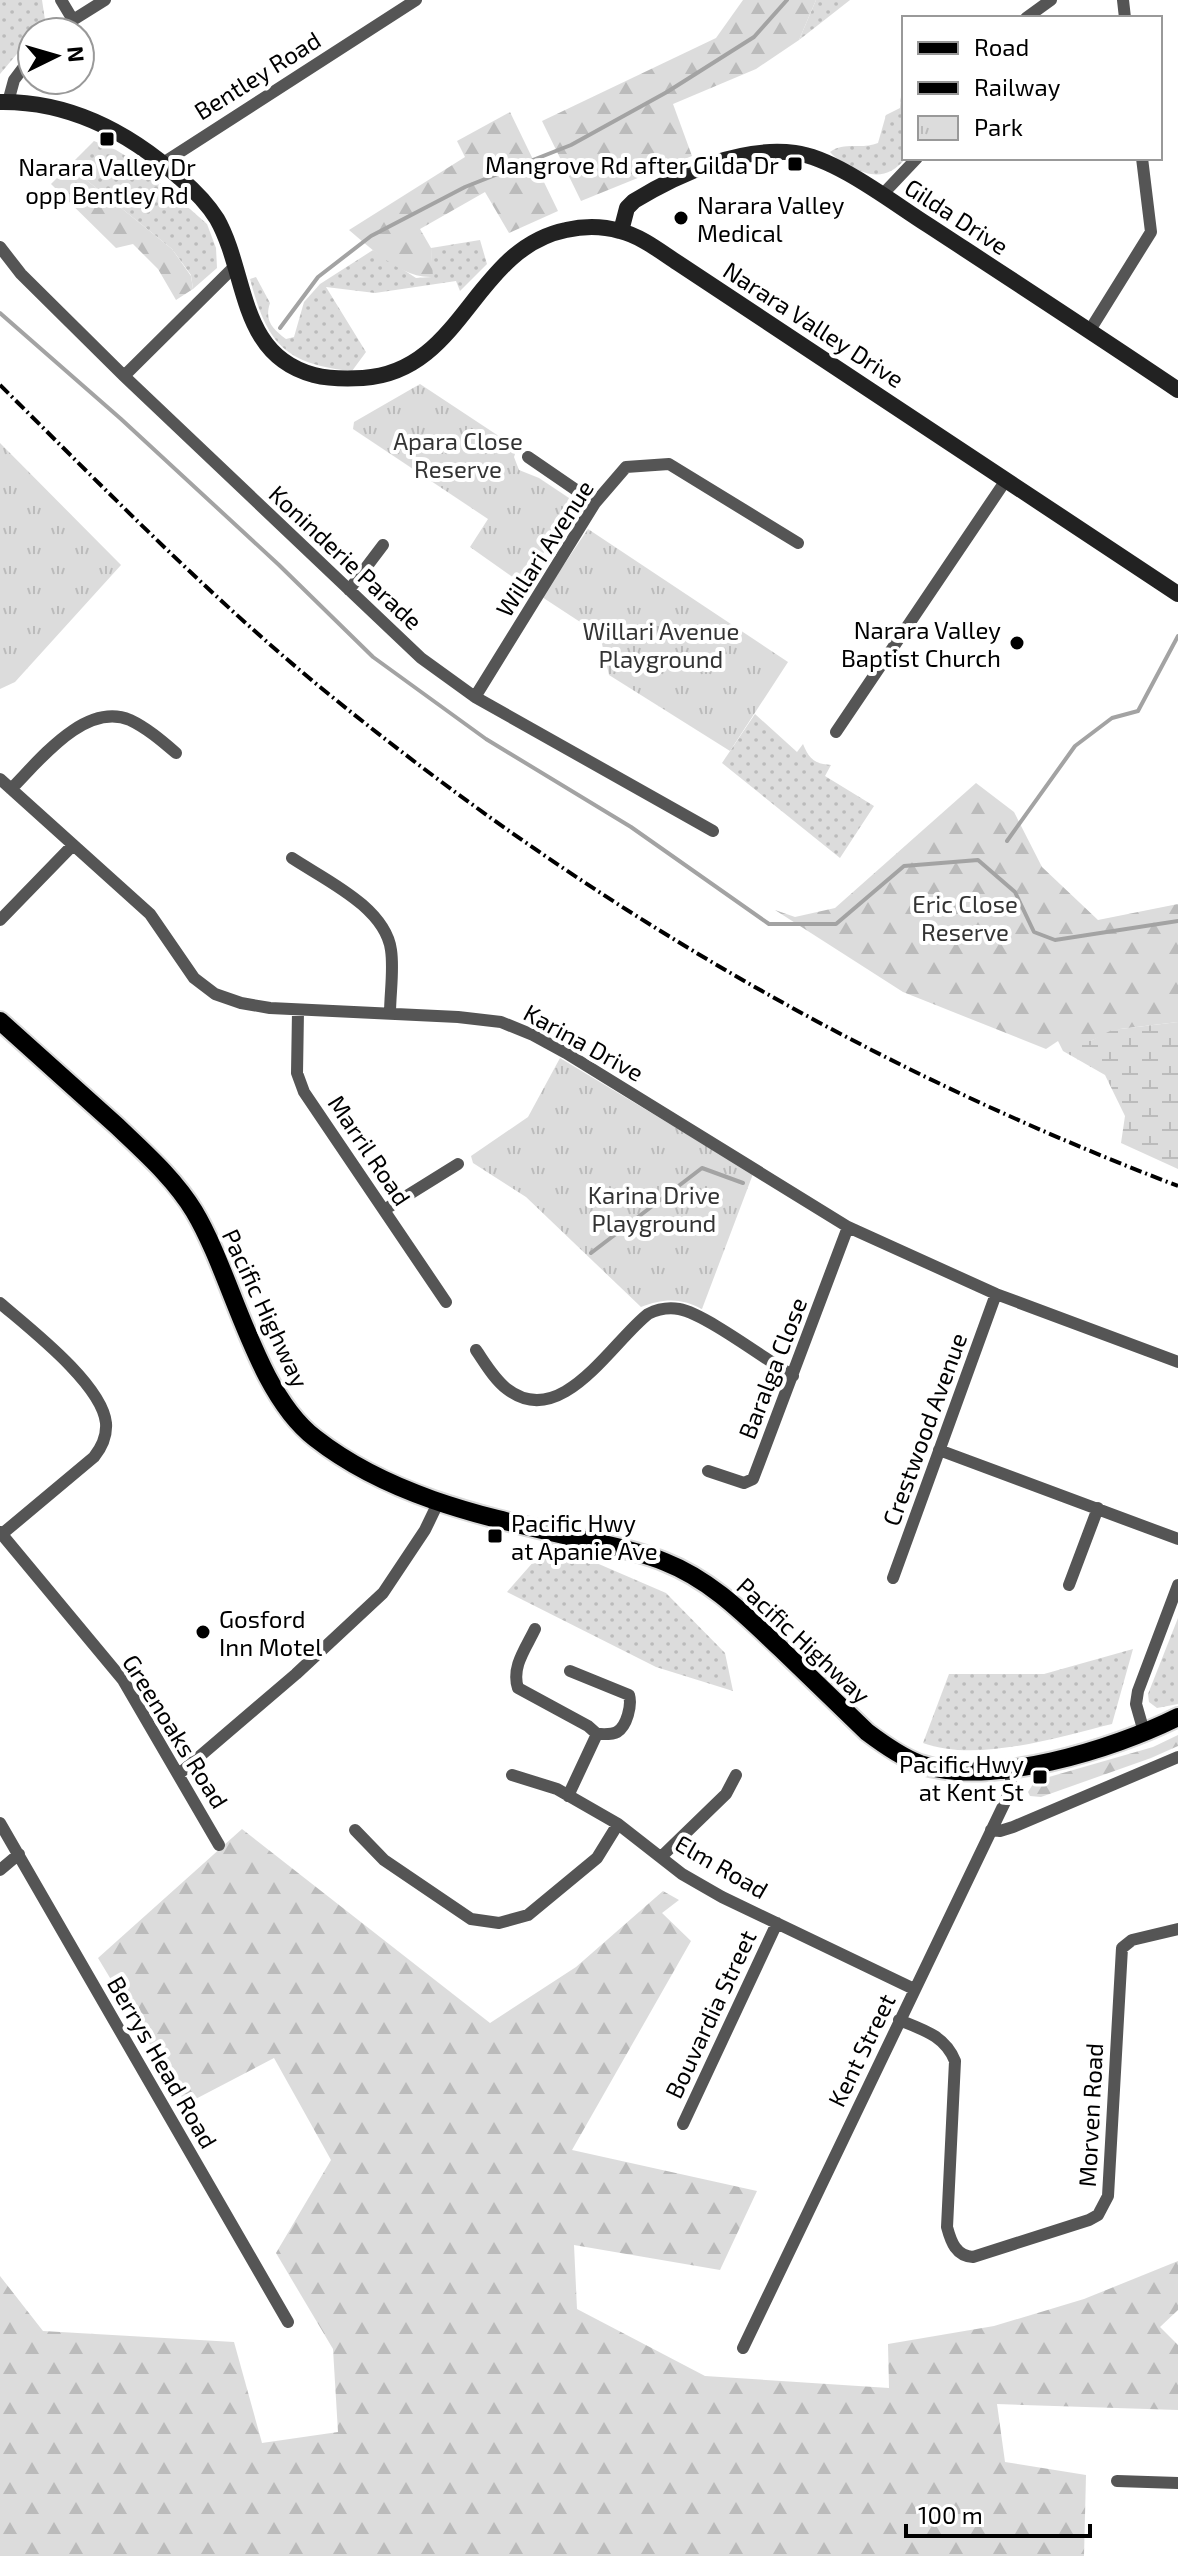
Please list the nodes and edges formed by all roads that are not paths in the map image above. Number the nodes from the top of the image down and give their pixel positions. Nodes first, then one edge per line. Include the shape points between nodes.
1 (105, 0) edge
2 (416, 0) edge
3 (1051, 0) edge
4 (79, 16) edge
5 (1029, 16) edge
6 (16, 77) edge
7 (4, 102) edge
8 (915, 160) edge
9 (1142, 160) edge
10 (163, 163) junction
11 (882, 195) junction
12 (621, 231) junction
13 (0, 247) edge
14 (235, 266) junction
15 (1090, 330) junction
16 (124, 376) junction
17 (1178, 390) edge
18 (528, 457) dead end
19 (1006, 480) junction
20 (595, 503) junction
21 (798, 543) dead end
22 (383, 545) dead end
23 (349, 590) junction
24 (1178, 594) edge
25 (475, 697) junction
26 (836, 732) dead end
27 (176, 753) dead end
28 (0, 779) edge
29 (11, 789) junction
30 (713, 831) dead end
31 (72, 846) junction
32 (292, 858) dead end
33 (0, 920) edge
34 (298, 1011) junction
35 (390, 1014) junction
36 (0, 1021) edge
37 (458, 1164) dead end
38 (384, 1210) junction
39 (848, 1227) junction
40 (996, 1294) junction
41 (446, 1302) dead end
42 (0, 1303) edge
43 (476, 1350) dead end
44 (1178, 1362) edge
45 (793, 1376) junction
46 (939, 1450) junction
47 (708, 1471) dead end
48 (438, 1503) junction
49 (1098, 1508) junction
50 (1, 1533) edge
51 (1178, 1539) edge
52 (893, 1578) dead end
53 (1069, 1585) dead end
54 (1178, 1585) edge
55 (535, 1629) dead end
56 (570, 1671) dead end
57 (1178, 1717) edge
58 (1144, 1732) junction
59 (597, 1734) junction
60 (1178, 1757) edge
61 (1011, 1770) junction
62 (179, 1774) junction
63 (512, 1775) dead end
64 (736, 1775) dead end
65 (568, 1796) junction
66 (0, 1823) edge
67 (618, 1824) junction
68 (355, 1830) dead end
69 (991, 1830) junction
70 (219, 1845) dead end
71 (19, 1854) junction
72 (661, 1857) junction
73 (0, 1870) edge
74 (777, 1923) junction
75 (1178, 1929) edge
76 (914, 1989) junction
77 (899, 2020) junction
78 (683, 2124) dead end
79 (288, 2322) dead end
80 (743, 2348) dead end
81 (1117, 2481) dead end
82 (1178, 2483) edge

1 - 4 street
2 - 10 street, Bentley Road
3 - 5 street
6 - 7 street
7 - 10 main road, Narara Valley Drive via 50,107 90,119
8 - 11 street
9 - 15 street via 1151,232
10 - 14 main road, Narara Valley Drive via 215,216
11 - 12 main road, Gilda Drive via 809,155 751,153 719,161 643,195 627,208
11 - 15 main road, Gilda Drive
12 - 14 main road, Narara Valley Drive via 580,227 527,243 438,345 408,367 377,377 325,378 281,359 249,316
12 - 19 main road, Narara Valley Drive
13 - 16 street, Koninderie Parade
14 - 16 street
15 - 17 main road, Gilda Drive
16 - 23 street, Koninderie Parade
18 - 20 street
19 - 24 main road, Narara Valley Drive
19 - 26 street
20 - 21 street, Willari Avenue via 626,467 669,464
20 - 25 street, Willari Avenue
22 - 23 street
23 - 25 street, Koninderie Parade via 421,658
25 - 30 street, Koninderie Parade
27 - 29 street via 128,719 95,719 71,730
28 - 29 street, Karina Drive
29 - 31 street, Karina Drive
31 - 33 street
31 - 34 street, Karina Drive via 150,914 194,978 215,994
32 - 35 street via 368,909 382,926 392,952
34 - 35 street, Karina Drive
34 - 38 street, Marril Road via 299,1083
35 - 39 street, Karina Drive via 501,1022 533,1035
36 - 48 main road, Pacific Highway via 117,1126 194,1211 270,1381 296,1420 353,1463
37 - 38 street
38 - 41 street, Marril Road
39 - 40 street, Karina Drive
39 - 45 street, Baralga Close
40 - 44 street, Karina Drive
40 - 46 street, Crestwood Avenue
42 - 50 street via 81,1377 106,1421 102,1447 94,1457
43 - 45 street via 506,1389 545,1401 580,1381 648,1314 678,1309
45 - 47 street, Baralga Close via 753,1479 744,1483
46 - 49 street
46 - 52 street, Crestwood Avenue
48 - 61 main road, Pacific Highway via 665,1561 733,1603 891,1749 921,1764 962,1771
48 - 62 street via 383,1593
49 - 51 street
49 - 53 street
50 - 62 street, Greenoaks Road via 113,1667
54 - 58 street via 1138,1691
55 - 59 street via 517,1665 518,1688
56 - 59 street via 629,1695 622,1728
57 - 58 main road, Pacific Highway
58 - 61 main road, Pacific Highway
59 - 65 street
60 - 69 street via 1013,1827
61 - 69 street, Kent Street via 1011,1786
62 - 70 street, Greenoaks Road
63 - 65 street, Elm Road
64 - 72 street via 726,1794
65 - 67 street, Elm Road
66 - 71 street, Berrys Head Road
67 - 68 street via 597,1858 528,1915 499,1923 471,1919 384,1860
67 - 72 street, Elm Road
69 - 76 street, Kent Street
71 - 73 street
71 - 79 street, Berrys Head Road
72 - 74 street, Elm Road via 682,1874
74 - 76 street, Elm Road
74 - 78 street, Bouvardia Street
75 - 77 street, Morven Road via 1132,1940 1122,1948 1108,2196 1098,2215 1080,2224 973,2257 960,2253 947,2227 955,2061 940,2038
76 - 77 street, Kent Street
77 - 80 street, Kent Street
81 - 82 street

